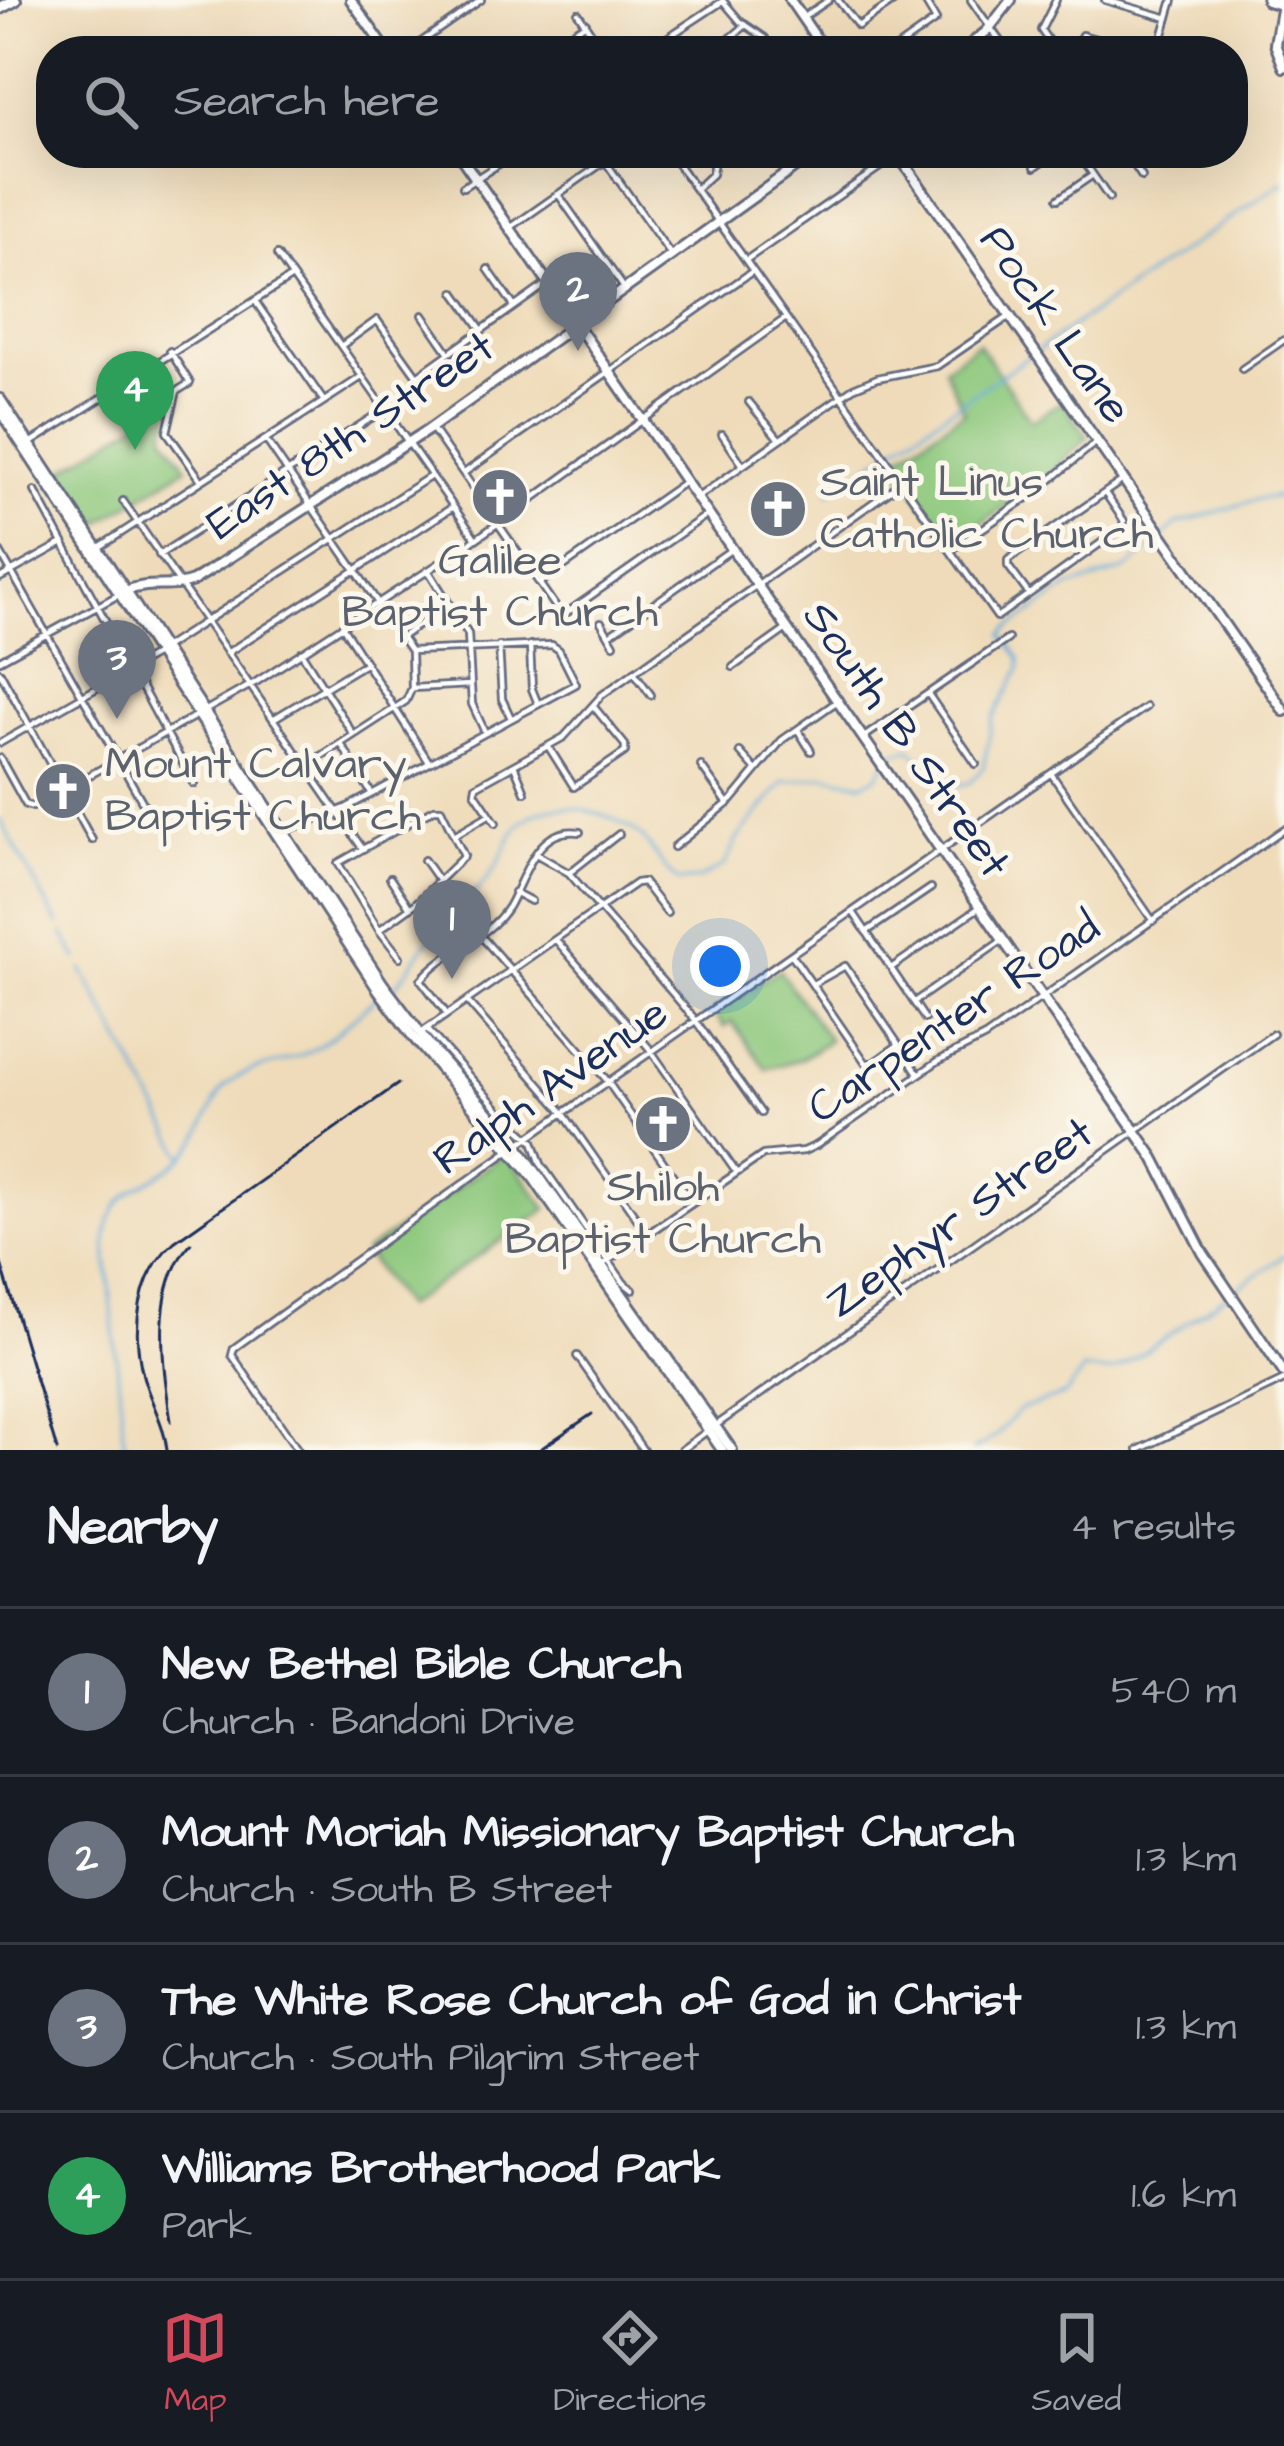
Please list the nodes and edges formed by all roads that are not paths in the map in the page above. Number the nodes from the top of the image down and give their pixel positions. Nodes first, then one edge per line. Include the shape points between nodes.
1 (15, 0) edge
2 (351, 0) edge
3 (481, 0) edge
4 (790, 0) edge
5 (833, 0) edge
6 (896, 0) edge
7 (924, 0) edge
8 (971, 0) edge
9 (1011, 0) edge
10 (1056, 0) edge
11 (1105, 0) edge
12 (1173, 0) edge
13 (1268, 0) edge
14 (722, 1) edge
15 (1283, 4) edge
16 (0, 8) edge
17 (578, 13) dead end
18 (802, 18) junction
19 (1168, 18) junction
20 (586, 22) junction
21 (746, 25) junction
22 (990, 27) junction
23 (376, 36) edge
24 (429, 36) edge
25 (566, 36) edge
26 (595, 36) edge
27 (670, 36) edge
28 (733, 36) edge
29 (762, 36) edge
30 (814, 36) edge
31 (913, 36) edge
32 (980, 36) edge
33 (996, 36) edge
34 (1046, 36) edge
35 (1163, 36) edge
36 (1284, 67) edge
37 (468, 168) edge
38 (493, 168) edge
39 (595, 168) edge
40 (610, 168) edge
41 (680, 168) edge
42 (713, 168) edge
43 (793, 168) edge
44 (878, 168) edge
45 (908, 168) edge
46 (1088, 168) edge
47 (1136, 168) edge
48 (1093, 175) junction
49 (1142, 177) dead end
50 (476, 179) junction
51 (463, 187) dead end
52 (695, 189) junction
53 (558, 194) junction
54 (1109, 198) dead end
55 (1058, 200) dead end
56 (718, 221) junction
57 (510, 228) junction
58 (278, 256) dead end
59 (672, 256) junction
60 (746, 260) junction
61 (488, 269) dead end
62 (753, 271) junction
63 (292, 277) junction
64 (548, 283) junction
65 (625, 289) junction
66 (455, 292) dead end
67 (255, 301) junction
68 (514, 306) junction
69 (423, 316) dead end
70 (1010, 316) junction
71 (785, 318) junction
72 (576, 323) junction
73 (482, 330) junction
74 (1284, 340) edge
75 (340, 346) junction
76 (170, 351) junction
77 (449, 353) junction
78 (1242, 369) dead end
79 (609, 371) junction
80 (362, 377) junction
81 (107, 392) junction
82 (840, 396) junction
83 (0, 399) edge
84 (325, 401) junction
85 (749, 402) dead end
86 (385, 409) junction
87 (0, 411) edge
88 (123, 414) dead end
89 (643, 418) junction
90 (431, 427) junction
91 (722, 434) dead end
92 (266, 440) junction
93 (779, 440) junction
94 (408, 442) junction
95 (1097, 442) junction
96 (27, 445) junction
97 (743, 465) junction
98 (288, 472) junction
99 (464, 473) junction
100 (431, 476) junction
101 (1123, 480) junction
102 (686, 481) junction
103 (202, 482) junction
104 (902, 482) junction
105 (35, 491) dead end
106 (1105, 493) junction
107 (698, 497) junction
108 (123, 501) dead end
109 (311, 505) junction
110 (453, 507) junction
111 (709, 513) junction
112 (498, 521) junction
113 (137, 523) junction
114 (334, 538) junction
115 (476, 539) junction
116 (61, 544) junction
117 (98, 548) junction
118 (734, 548) junction
119 (950, 550) junction
120 (0, 551) edge
121 (159, 555) junction
122 (356, 570) junction
123 (428, 570) junction
124 (11, 572) junction
125 (0, 578) edge
126 (540, 584) junction
127 (758, 584) junction
128 (181, 586) junction
129 (123, 592) junction
130 (1030, 595) junction
131 (379, 602) junction
132 (450, 604) junction
133 (97, 606) junction
134 (205, 622) junction
135 (601, 622) dead end
136 (342, 626) junction
137 (788, 628) junction
138 (46, 634) junction
139 (609, 635) junction
140 (401, 637) junction
141 (1008, 639) dead end
142 (614, 644) dead end
143 (530, 645) junction
144 (500, 646) junction
145 (469, 648) junction
146 (161, 651) junction
147 (411, 651) junction
148 (301, 652) junction
149 (227, 653) junction
150 (0, 660) edge
151 (366, 663) junction
152 (734, 667) dead end
153 (132, 669) junction
154 (0, 672) edge
155 (634, 672) junction
156 (249, 685) junction
157 (323, 686) junction
158 (471, 686) junction
159 (412, 688) junction
160 (928, 694) junction
161 (651, 695) dead end
162 (81, 697) junction
163 (839, 700) junction
164 (539, 705) junction
165 (592, 706) junction
166 (1145, 707) dead end
167 (395, 709) junction
168 (1284, 711) edge
169 (200, 712) junction
170 (512, 718) junction
171 (273, 719) junction
172 (30, 726) junction
173 (798, 730) junction
174 (167, 731) junction
175 (484, 731) junction
176 (354, 735) junction
177 (864, 736) junction
178 (0, 742) edge
179 (341, 744) junction
180 (548, 746) junction
181 (811, 751) dead end
182 (740, 752) dead end
183 (0, 758) edge
184 (116, 760) junction
185 (429, 762) junction
186 (976, 764) dead end
187 (514, 765) junction
188 (306, 766) junction
189 (701, 766) dead end
190 (755, 769) junction
191 (1052, 775) junction
192 (194, 784) dead end
193 (65, 788) junction
194 (525, 792) dead end
195 (372, 794) junction
196 (728, 804) junction
197 (147, 810) dead end
198 (338, 812) junction
199 (488, 815) junction
200 (496, 823) dead end
201 (1284, 829) edge
202 (280, 832) junction
203 (580, 832) dead end
204 (456, 834) junction
205 (619, 834) dead end
206 (92, 840) dead end
207 (674, 847) dead end
208 (362, 848) junction
209 (942, 851) junction
210 (536, 854) junction
211 (424, 860) dead end
212 (569, 873) junction
213 (390, 878) dead end
214 (438, 880) junction
215 (931, 888) dead end
216 (514, 892) junction
217 (531, 901) dead end
218 (980, 907) junction
219 (410, 908) junction
220 (600, 909) junction
221 (667, 913) dead end
222 (853, 913) junction
223 (1156, 919) junction
224 (379, 930) junction
225 (866, 932) junction
226 (480, 935) junction
227 (556, 940) junction
228 (1003, 940) junction
229 (793, 955) junction
230 (400, 957) dead end
231 (891, 968) junction
232 (512, 970) junction
233 (813, 984) junction
234 (1043, 997) junction
235 (388, 998) junction
236 (467, 1001) junction
237 (914, 1002) junction
238 (447, 1015) junction
239 (925, 1018) dead end
240 (696, 1021) junction
241 (423, 1031) junction
242 (1273, 1034) dead end
243 (898, 1044) junction
244 (652, 1052) junction
245 (919, 1074) junction
246 (608, 1082) junction
247 (761, 1112) dead end
248 (563, 1113) junction
249 (1136, 1131) junction
250 (529, 1136) junction
251 (514, 1147) junction
252 (736, 1172) junction
253 (692, 1203) junction
254 (648, 1234) junction
255 (605, 1263) junction
256 (634, 1290) dead end
257 (577, 1356) dead end
258 (1284, 1376) edge
259 (712, 1428) junction
260 (298, 1450) edge
261 (643, 1450) edge
262 (682, 1450) edge
263 (722, 1450) edge
264 (732, 1450) edge
265 (1138, 1450) edge

1 - 16 main road
2 - 23 street
3 - 24 street
4 - 18 street
5 - 6 street via 858,26
5 - 18 street
7 - 31 street via 936,20
8 - 22 street
9 - 22 street
10 - 34 street via 1041,28
11 - 19 street
12 - 19 street
13 - 15 main road
14 - 21 street
14 - 27 street
15 - 36 street via 1275,44
17 - 20 street
18 - 30 street
19 - 35 street
20 - 25 street
20 - 26 street
21 - 28 street
21 - 29 street
22 - 32 street
22 - 33 street
37 - 50 street, South B Street
38 - 50 street
39 - 53 street
40 - 59 street
41 - 52 street
42 - 52 street
43 - 56 street, East 8th Street
44 - 60 street
45 - 70 street, Pock Lane
46 - 48 street
47 - 49 street
48 - 54 street
48 - 55 street
50 - 51 street
50 - 57 street, South B Street
52 - 56 street
53 - 57 street
53 - 65 street
56 - 59 street, East 8th Street
56 - 60 street
57 - 64 street, South B Street
58 - 63 street
59 - 65 street, East 8th Street
60 - 62 street
61 - 68 street
62 - 71 street
62 - 79 street
63 - 67 street
63 - 75 street
64 - 68 street
64 - 72 street, South B Street
65 - 72 street, East 8th Street
66 - 73 street
67 - 76 street
67 - 84 street
68 - 73 street
69 - 77 street
70 - 82 street via 937,365
70 - 95 street, Pock Lane
71 - 82 street
71 - 89 street
72 - 79 street, South B Street
72 - 90 street, East 8th Street
73 - 77 street
74 - 78 street
75 - 77 street via 377,320 417,376
75 - 80 street
76 - 81 street
76 - 103 street via 190,383 177,391 167,432
79 - 89 street, South B Street
79 - 99 street
80 - 84 street
80 - 86 street
81 - 88 street
81 - 96 street
82 - 93 street
82 - 104 street
83 - 96 street
84 - 92 street
85 - 93 street
86 - 94 street
86 - 98 street
87 - 96 street
89 - 102 street, South B Street
89 - 112 street
90 - 94 street, East 8th Street
90 - 99 street
91 - 97 street
92 - 98 street
92 - 103 street
93 - 97 street
94 - 100 street
94 - 109 street, East 8th Street
95 - 101 street, Pock Lane
95 - 119 street
96 - 117 street
96 - 129 street
97 - 107 street
98 - 109 street
98 - 121 street
99 - 112 street
100 - 110 street
100 - 114 street
101 - 106 street
101 - 168 street, Pock Lane
102 - 107 street, South B Street
102 - 126 street
103 - 113 street
104 - 119 street
104 - 127 street
105 - 116 street
106 - 130 street via 1123,527
106 - 130 street via 1008,560
107 - 111 street, South B Street
108 - 113 street
109 - 114 street
109 - 128 street, East 8th Street
110 - 115 street
110 - 122 street
111 - 118 street, South B Street
111 - 126 street via 562,616
112 - 115 street
112 - 126 street
113 - 117 street
113 - 121 street
114 - 122 street
114 - 134 street
115 - 123 street
116 - 124 street
116 - 133 street
117 - 129 street
118 - 127 street, South B Street
118 - 139 street
119 - 130 street via 997,616
120 - 124 street
121 - 128 street
122 - 131 street
122 - 149 street
123 - 131 street
123 - 132 street
124 - 125 street
124 - 138 street
127 - 137 street, South B Street
127 - 155 street
128 - 129 street, East 8th Street
128 - 134 street
129 - 133 street, East 8th Street
129 - 146 street
131 - 136 street
131 - 140 street
132 - 140 street
132 - 145 street
133 - 138 street, East 8th Street
133 - 153 street
134 - 146 street
134 - 149 street
135 - 139 street
136 - 148 street
136 - 151 street
137 - 152 street
137 - 163 street, South B Street
138 - 150 street, East 8th Street
138 - 162 street
139 - 142 street
140 - 147 street
141 - 160 street
143 - 144 street
143 - 164 street
143 - 164 street via 557,648 576,684
144 - 145 street
144 - 170 street via 502,699
145 - 147 street
145 - 158 street
146 - 153 street
146 - 169 street
147 - 159 street
148 - 156 street
148 - 157 street
149 - 156 street
151 - 157 street
151 - 167 street
153 - 162 street
153 - 174 street
154 - 172 street
155 - 161 street
155 - 165 street
156 - 169 street
156 - 171 street
157 - 171 street
157 - 176 street
158 - 159 street
158 - 175 street
159 - 167 street
160 - 177 street
160 - 186 street
162 - 172 street
162 - 184 street
163 - 173 street
163 - 177 street, South B Street
164 - 170 street
165 - 180 street
165 - 180 street via 625,752 574,787
166 - 191 street, Ralph Avenue
167 - 176 street
167 - 185 street
169 - 174 street
169 - 202 street
170 - 175 street
171 - 188 street
172 - 178 street
172 - 193 street
173 - 181 street
173 - 190 street
174 - 184 street
174 - 192 street
175 - 185 street
176 - 179 street
177 - 209 street, South B Street
179 - 188 street
179 - 195 street
180 - 187 street
182 - 190 street
183 - 193 street via 29,808
184 - 193 street
184 - 197 street
185 - 195 street
187 - 194 street
187 - 199 street via 475,788
188 - 198 street
189 - 196 street
190 - 196 street
191 - 209 street, Ralph Avenue
191 - 223 street
193 - 206 street
195 - 198 street
196 - 207 street
198 - 202 street
198 - 208 street
199 - 200 street
199 - 204 street
201 - 223 street, Carpenter Road
202 - 235 street
203 - 210 street via 558,832
204 - 208 street via 438,808
204 - 214 street via 465,855
205 - 212 street
208 - 224 street via 338,863
209 - 218 street, South B Street
209 - 222 street, Ralph Avenue
210 - 212 street
210 - 216 street
211 - 214 street
212 - 220 street
213 - 219 street
214 - 219 street
215 - 225 street
216 - 217 street
216 - 226 street
218 - 228 street, South B Street
218 - 231 street
219 - 224 street
220 - 221 street via 640,882
220 - 227 street
220 - 240 street
222 - 225 street
222 - 229 street, Ralph Avenue
223 - 234 street, Carpenter Road
224 - 230 street
225 - 231 street
226 - 232 street
226 - 238 street via 421,984
227 - 232 street
227 - 244 street
228 - 234 street, South B Street
228 - 237 street
229 - 233 street
229 - 240 street, Ralph Avenue
231 - 237 street
232 - 236 street
232 - 246 street
233 - 243 street via 844,966
233 - 243 street via 866,1063
234 - 245 street, Carpenter Road
234 - 249 street, South B Street
235 - 241 street
235 - 251 street
236 - 238 street
236 - 248 street
237 - 239 street
238 - 241 street
240 - 244 street, Ralph Avenue
240 - 247 street
241 - 250 street
241 - 251 street
242 - 249 street, Zephyr Street
243 - 245 street
244 - 246 street, Ralph Avenue
244 - 252 street
245 - 252 street, Carpenter Road via 813,1148 771,1151
246 - 248 street, Ralph Avenue
246 - 253 street
248 - 250 street, Ralph Avenue
248 - 254 street
249 - 258 street, South B Street
249 - 259 street, Zephyr Street
250 - 251 street, Ralph Avenue
250 - 255 street
251 - 255 street
251 - 259 street
251 - 260 street, Ralph Avenue via 241,1342 232,1355
252 - 253 street, Carpenter Road
253 - 254 street, Carpenter Road
254 - 255 street, Carpenter Road
255 - 256 street
255 - 259 street
257 - 261 street
258 - 265 street
259 - 262 street, Zephyr Street
259 - 263 street
259 - 264 street

